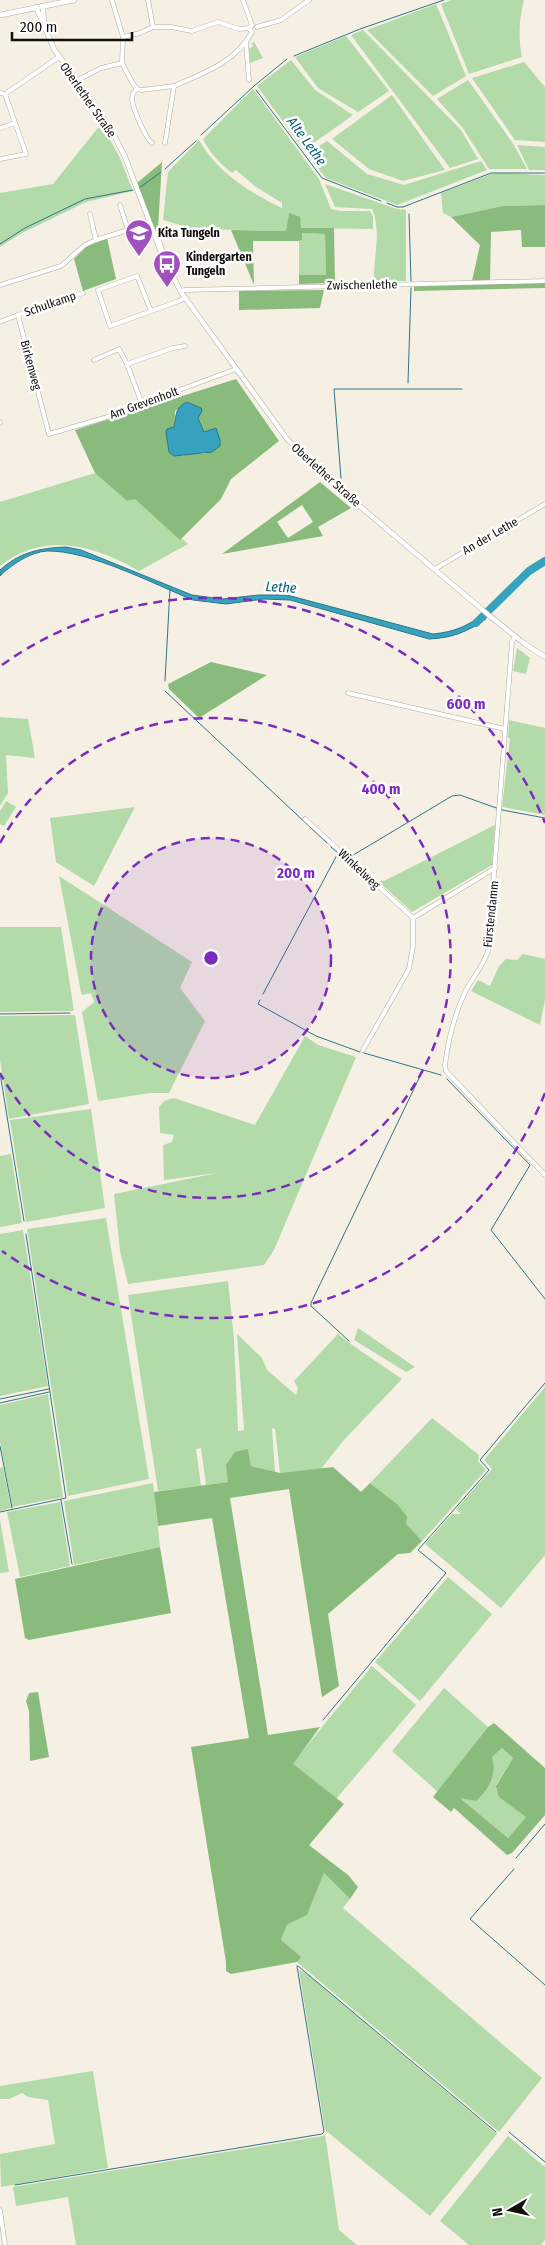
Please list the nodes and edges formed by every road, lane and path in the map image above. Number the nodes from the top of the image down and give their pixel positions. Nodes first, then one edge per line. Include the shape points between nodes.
1 (74, 0) edge
2 (112, 0) edge
3 (148, 0) edge
4 (243, 0) edge
5 (309, 0) edge
6 (59, 1) edge
7 (43, 6) junction
8 (36, 7) junction
9 (0, 15) edge
10 (252, 25) junction
11 (44, 26) junction
12 (153, 27) junction
13 (257, 27) junction
14 (250, 30) junction
15 (123, 37) junction
16 (246, 43) junction
17 (59, 56) junction
18 (122, 63) junction
19 (249, 80) dead end
20 (75, 81) junction
21 (174, 86) junction
22 (137, 89) junction
23 (3, 94) edge
24 (14, 123) junction
25 (0, 128) edge
26 (152, 143) dead end
27 (164, 143) dead end
28 (0, 159) edge
29 (120, 205) dead end
30 (90, 214) dead end
31 (150, 223) junction
32 (128, 230) junction
33 (96, 240) junction
34 (545, 281) edge
35 (0, 285) edge
36 (180, 292) junction
37 (83, 293) dead end
38 (184, 298) junction
39 (151, 311) junction
40 (18, 315) junction
41 (0, 322) edge
42 (185, 346) dead end
43 (94, 360) dead end
44 (128, 364) junction
45 (236, 370) junction
46 (142, 404) junction
47 (49, 434) joint
48 (545, 504) edge
49 (435, 569) junction
50 (515, 636) junction
51 (545, 657) edge
52 (348, 693) dead end
53 (505, 729) junction
54 (306, 819) dead end
55 (495, 868) junction
56 (413, 918) junction
57 (363, 1050) dead end
58 (545, 1175) edge
59 (0, 2210) edge
60 (5, 2245) edge

1 - 6 main road
2 - 15 street
3 - 12 street
4 - 10 street
5 - 13 street via 281,20
6 - 7 main road
7 - 8 main road
7 - 11 street, Oberlether Straße
8 - 9 main road
8 - 11 street, Oberlether Straße
10 - 13 street
10 - 14 street
11 - 17 street, Oberlether Straße
12 - 14 street via 171,26 192,31 218,22
12 - 15 street
13 - 14 street
14 - 16 street
15 - 18 street
16 - 19 street
16 - 21 street via 237,54 212,70
17 - 20 street, Oberlether Straße
17 - 23 street
18 - 20 street via 101,68
18 - 22 street
20 - 31 street, Oberlether Straße via 115,137
21 - 22 street
21 - 27 street
22 - 26 street via 133,102
23 - 24 street
24 - 25 street
24 - 28 street via 26,154
29 - 32 street
30 - 33 street
31 - 32 street
31 - 36 street, Oberlether Straße
32 - 33 street
33 - 35 street via 61,266
34 - 36 street, Zwischenlethe
36 - 38 street, Oberlether Straße
37 - 40 street, Schulkamp
38 - 39 street
38 - 45 street, Oberlether Straße
39 - 39 street via 110,326 98,290 137,276
40 - 41 street
40 - 47 street, Birkenweg
42 - 44 street
43 - 44 street via 120,349
44 - 46 street
45 - 46 street, Am Grevenholt
45 - 49 street, Oberlether Straße via 304,458
46 - 47 street, Am Grevenholt
48 - 49 street, An der Lethe
49 - 50 street, Oberlether Straße
50 - 51 street, Oberlether Straße
50 - 53 street, Fürstendamm
52 - 53 street
53 - 55 street, Fürstendamm
54 - 56 street, Winkelweg
55 - 56 street
55 - 58 street, Fürstendamm via 488,951 484,964 465,991 446,1057 446,1071
56 - 57 street via 409,970
59 - 60 street

